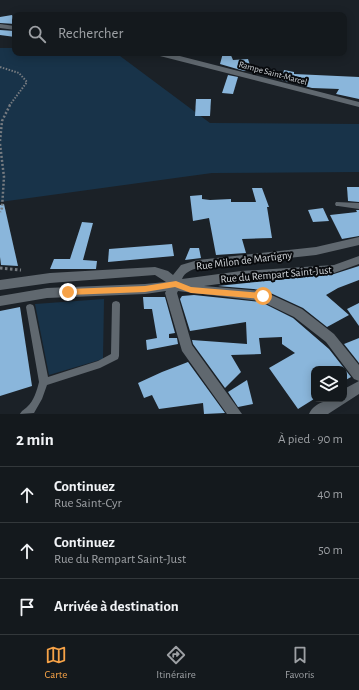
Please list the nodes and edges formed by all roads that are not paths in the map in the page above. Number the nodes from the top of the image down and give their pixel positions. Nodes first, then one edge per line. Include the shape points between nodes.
1 (0, 26) edge
2 (12, 28) edge
3 (171, 56) edge
4 (359, 105) edge
5 (338, 204) dead end
6 (359, 206) edge
7 (359, 241) edge
8 (359, 260) edge
9 (0, 285) edge
10 (176, 288) junction
11 (0, 301) edge
12 (116, 304) dead end
13 (30, 307) dead end
14 (359, 375) edge
15 (44, 382) junction
16 (359, 387) edge
17 (347, 395) edge
18 (335, 402) edge
19 (25, 414) edge
20 (235, 414) edge
21 (316, 414) edge

1 - 2 street
3 - 4 street, Rampe Saint-Marcel
5 - 6 lane
7 - 10 street, Rue Milon de Martigny via 316,251 190,266 178,272
8 - 10 street, Rue du Rempart Saint-Just via 334,269 241,276
9 - 10 street via 50,278 155,271 164,274
10 - 11 street, Rue du Rempart Saint-Just via 47,293
10 - 14 street via 263,296 298,313 330,338
10 - 20 street via 186,347
12 - 15 lane via 115,356 100,364
13 - 15 lane
15 - 19 lane via 31,410
16 - 17 street
18 - 21 street

